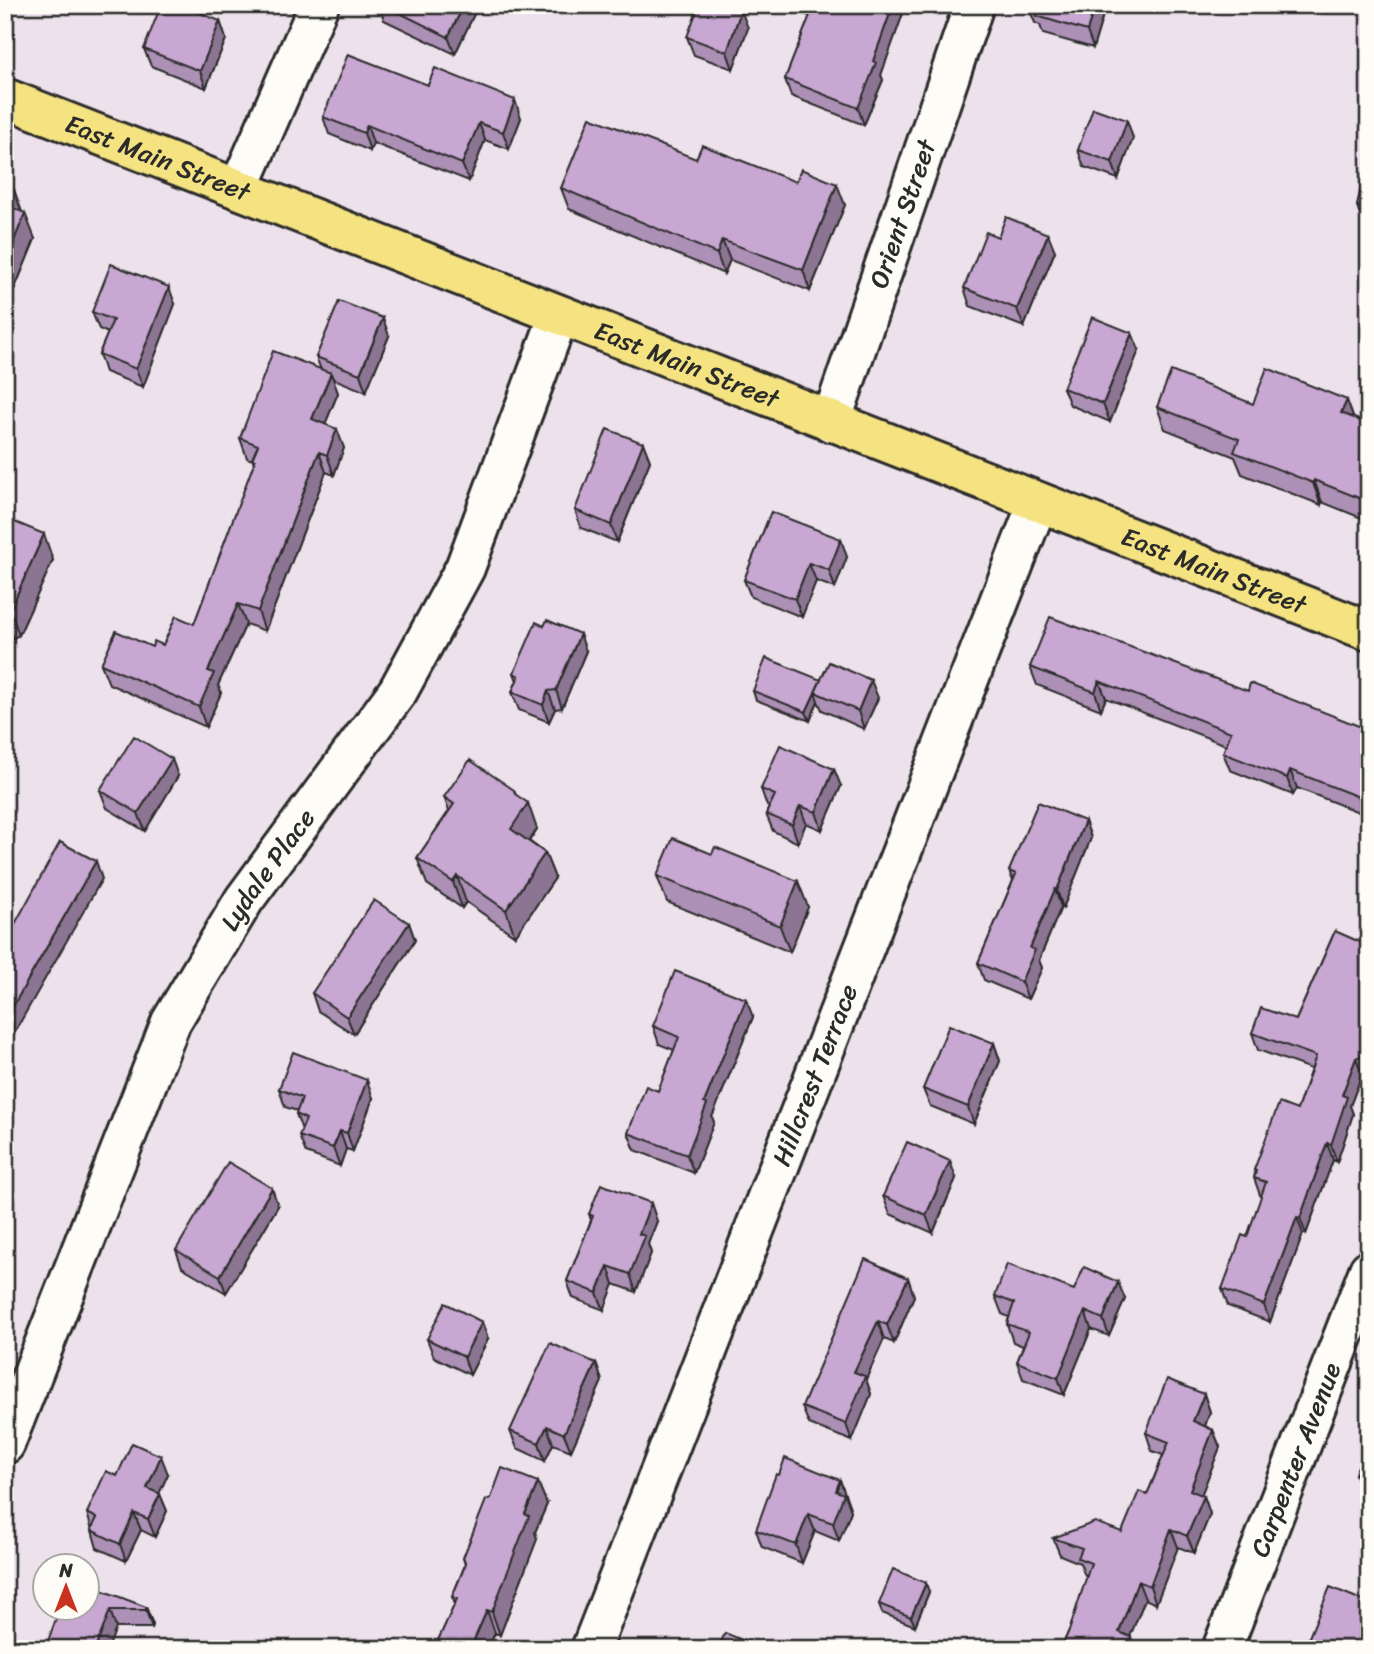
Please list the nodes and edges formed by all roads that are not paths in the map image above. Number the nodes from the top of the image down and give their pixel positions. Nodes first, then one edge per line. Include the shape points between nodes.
1 (319, 5) edge
2 (974, 5) edge
3 (5, 98) edge
4 (239, 188) junction
5 (559, 315) junction
6 (831, 422) junction
7 (1038, 502) junction
8 (1369, 631) edge
9 (1369, 1270) edge
10 (5, 1444) edge
11 (591, 1649) edge
12 (1222, 1649) edge

1 - 4 street
2 - 6 street, Orient Street
3 - 4 main road, East Main Street
4 - 5 main road, East Main Street
5 - 6 main road, East Main Street
5 - 10 street, Lydale Place via 465,568 398,691 244,900 171,1022
6 - 7 main road, East Main Street
7 - 8 main road, East Main Street
7 - 11 street, Hillcrest Terrace
9 - 12 street, Carpenter Avenue

